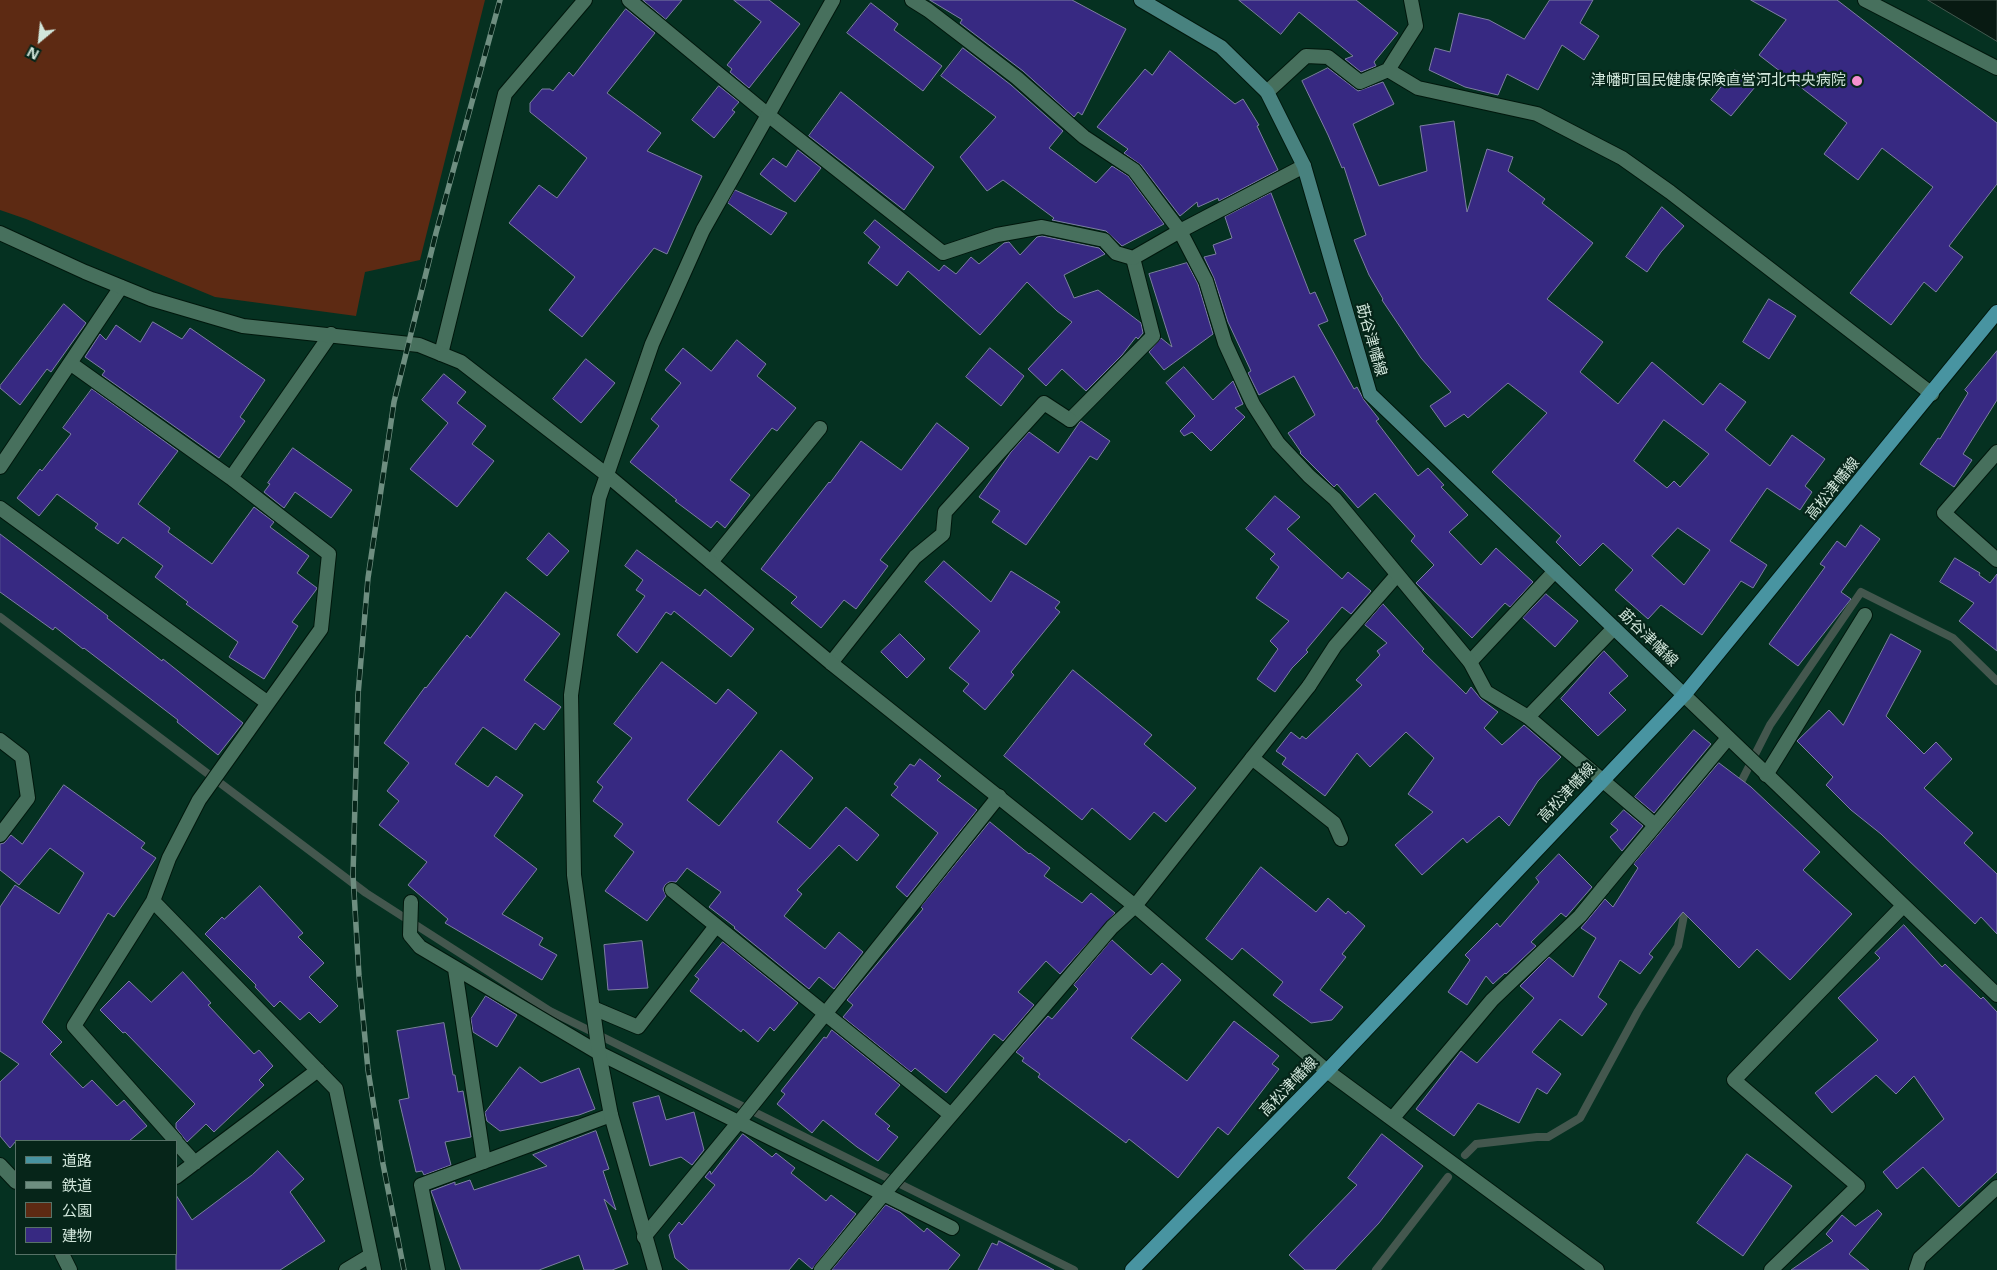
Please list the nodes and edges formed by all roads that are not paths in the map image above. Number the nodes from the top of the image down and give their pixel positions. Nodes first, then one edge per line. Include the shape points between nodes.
1 (585, 0) edge
2 (629, 0) edge
3 (833, 0) edge
4 (912, 0) edge
5 (1141, 0) edge
6 (1411, 0) edge
7 (1865, 0) edge
8 (1997, 68) edge
9 (1388, 70) junction
10 (1266, 92) junction
11 (768, 115) junction
12 (1304, 166) junction
13 (1180, 231) junction
14 (0, 233) edge
15 (1133, 258) junction
16 (120, 287) junction
17 (1997, 312) edge
18 (331, 334) junction
19 (441, 354) junction
20 (70, 363) junction
21 (1932, 394) junction
22 (820, 428) dead end
23 (1997, 452) edge
24 (0, 467) edge
25 (607, 475) junction
26 (231, 478) junction
27 (0, 508) edge
28 (1997, 560) edge
29 (711, 562) junction
30 (1556, 571) junction
31 (1397, 574) junction
32 (1866, 615) dead end
33 (1614, 628) junction
34 (1470, 662) junction
35 (831, 663) junction
36 (1684, 695) junction
37 (268, 703) junction
38 (1528, 717) junction
39 (1728, 738) junction
40 (0, 740) edge
41 (1252, 758) junction
42 (1761, 771) junction
43 (1602, 780) junction
44 (999, 796) junction
45 (1655, 825) junction
46 (0, 835) edge
47 (1341, 839) dead end
48 (672, 890) dead end
49 (153, 901) junction
50 (411, 906) dead end
51 (1135, 906) junction
52 (1903, 906) junction
53 (716, 926) junction
54 (455, 969) junction
55 (1997, 995) edge
56 (594, 1013) junction
57 (825, 1014) junction
58 (598, 1048) junction
59 (318, 1070) junction
60 (1327, 1071) junction
61 (611, 1115) junction
62 (951, 1115) junction
63 (1392, 1119) junction
64 (741, 1120) junction
65 (174, 1140) edge
66 (178, 1144) edge
67 (484, 1162) junction
68 (195, 1163) junction
69 (0, 1165) edge
70 (178, 1176) edge
71 (15, 1181) edge
72 (1997, 1187) edge
73 (885, 1192) junction
74 (952, 1228) dead end
75 (644, 1237) junction
76 (371, 1255) junction
77 (652, 1269) edge
78 (346, 1270) edge
79 (374, 1270) edge
80 (438, 1270) edge
81 (821, 1270) edge
82 (1132, 1270) edge
83 (1597, 1270) edge
84 (1771, 1270) edge
85 (1916, 1270) edge

1 - 19 street via 505,94
2 - 11 street
3 - 11 street
4 - 13 street via 1017,78 1084,137 1134,170
5 - 10 main road, 莇谷津幡線 via 1221,47
6 - 9 street via 1416,26
7 - 8 street
9 - 10 street via 1360,82 1328,57 1306,56
9 - 21 street via 1418,88 1537,114 1622,158
10 - 12 main road, 莇谷津幡線
11 - 15 street via 943,254 997,235 1042,227 1104,240 1116,253
11 - 25 street via 703,230 652,344
12 - 13 street
12 - 30 main road, 莇谷津幡線 via 1370,394
13 - 15 street
13 - 31 street via 1206,281 1225,343 1253,404 1278,443 1334,499
14 - 16 street
15 - 35 street via 1153,336 1070,420 1044,403 945,512 944,534 915,557
16 - 18 street via 151,300 243,326
16 - 20 street
17 - 21 main road, 高松津幡線
18 - 19 street via 419,345
18 - 26 street
19 - 25 street via 461,362
20 - 24 street
20 - 26 street
21 - 36 main road, 高松津幡線
22 - 29 street
23 - 28 street via 1944,513
25 - 29 street
25 - 56 street via 599,498 571,695 574,875
26 - 37 street via 329,554 321,629
27 - 37 street
29 - 35 street
30 - 33 main road, 莇谷津幡線
30 - 34 street
31 - 34 street
31 - 41 street via 1335,646 1309,686
32 - 42 street
33 - 36 main road, 莇谷津幡線
33 - 38 street
34 - 38 street via 1486,692
35 - 44 street
36 - 39 street
36 - 43 main road, 高松津幡線
37 - 49 street via 199,800 169,858
38 - 43 street
39 - 42 street
39 - 45 street
40 - 46 street via 22,757 28,798
41 - 47 street via 1334,823
41 - 51 street
42 - 52 street
43 - 45 street
43 - 60 main road, 高松津幡線
44 - 51 street
44 - 57 street
45 - 63 street via 1580,916 1492,1000
48 - 53 street
49 - 59 street
49 - 65 street via 74,1026
50 - 54 street via 410,935 420,947
51 - 60 street
51 - 62 street via 1112,926
52 - 55 street
52 - 84 street via 1734,1080 1858,1186
53 - 56 street via 638,1027
53 - 57 street
54 - 58 street
54 - 67 street
56 - 58 street
57 - 62 street
57 - 64 street
58 - 61 street
58 - 64 street
59 - 68 street
59 - 76 street via 336,1089
60 - 63 street
60 - 82 main road, 高松津幡線
61 - 67 street
61 - 75 street
62 - 73 street
63 - 83 street
64 - 73 street
64 - 75 street
66 - 68 street
67 - 80 street via 421,1185
68 - 70 street
69 - 71 street
72 - 85 street via 1920,1258
73 - 74 street
73 - 81 street
75 - 77 street
76 - 78 street
76 - 79 street

